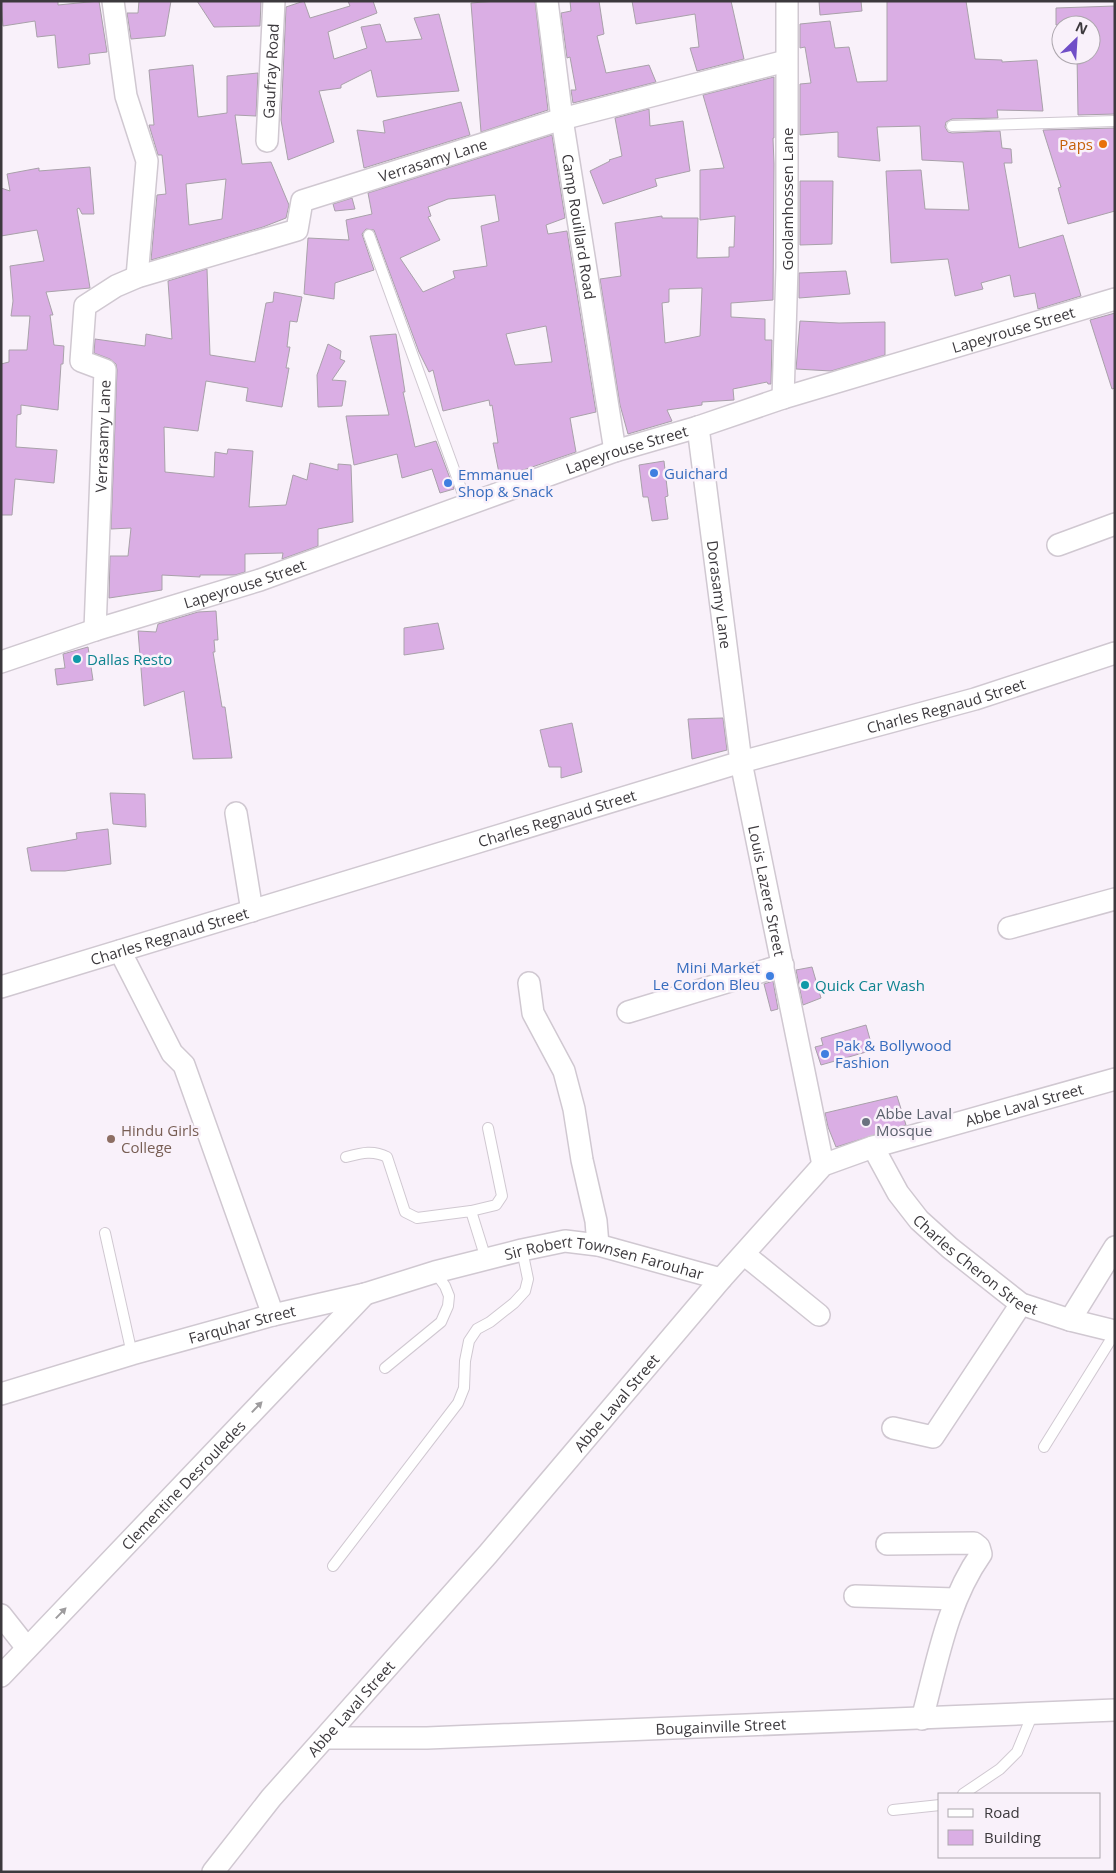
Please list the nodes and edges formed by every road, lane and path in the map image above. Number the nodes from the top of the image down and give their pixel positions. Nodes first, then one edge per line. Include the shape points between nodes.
1 (113, 1) edge
2 (547, 1) edge
3 (787, 1) edge
4 (276, 2) edge
5 (786, 61) junction
6 (562, 119) junction
7 (1115, 121) edge
8 (952, 126) dead end
9 (266, 141) dead end
10 (369, 235) dead end
11 (137, 277) junction
12 (1115, 299) edge
13 (783, 398) junction
14 (698, 427) junction
15 (615, 451) junction
16 (467, 505) junction
17 (1115, 524) edge
18 (1058, 545) dead end
19 (95, 630) junction
20 (1115, 653) edge
21 (1, 662) edge
22 (741, 762) junction
23 (236, 813) dead end
24 (1115, 899) edge
25 (252, 911) junction
26 (1009, 928) dead end
27 (120, 951) junction
28 (783, 965) junction
29 (529, 983) dead end
30 (1, 987) edge
31 (628, 1012) dead end
32 (1115, 1079) edge
33 (488, 1128) dead end
34 (873, 1147) junction
35 (346, 1157) dead end
36 (822, 1165) junction
37 (471, 1211) junction
38 (105, 1233) dead end
39 (598, 1245) junction
40 (1115, 1247) edge
41 (522, 1250) junction
42 (745, 1255) junction
43 (486, 1259) junction
44 (435, 1272) junction
45 (721, 1280) junction
46 (364, 1294) junction
47 (1021, 1304) junction
48 (273, 1315) junction
49 (819, 1316) dead end
50 (1070, 1320) junction
51 (1115, 1332) edge
52 (132, 1354) junction
53 (385, 1368) dead end
54 (1, 1394) edge
55 (893, 1428) dead end
56 (1044, 1447) dead end
57 (887, 1544) dead end
58 (333, 1566) dead end
59 (855, 1596) dead end
60 (955, 1599) junction
61 (1, 1615) edge
62 (27, 1648) junction
63 (1, 1676) edge
64 (1115, 1710) edge
65 (1033, 1713) junction
66 (922, 1719) junction
67 (326, 1738) junction
68 (964, 1793) edge
69 (938, 1805) edge
70 (893, 1810) dead end
71 (213, 1872) edge

1 - 11 street via 126,96 146,161
2 - 6 street, Camp Rouillard Road
3 - 5 street, Goolamhossen Lane
4 - 9 street, Gaufray Road
5 - 6 street, Verrasamy Lane
5 - 13 street, Goolamhossen Lane via 787,267
6 - 11 street, Verrasamy Lane via 302,201 297,230
6 - 15 street, Camp Rouillard Road
7 - 8 lane
10 - 16 lane
11 - 19 street, Verrasamy Lane via 85,306 81,361 105,370
12 - 13 street, Lapeyrouse Street
13 - 14 street, Lapeyrouse Street
14 - 15 street, Lapeyrouse Street
14 - 22 street, Dorasamy Lane
15 - 16 street, Lapeyrouse Street
16 - 19 street, Lapeyrouse Street via 260,580
17 - 18 street
19 - 21 street, Lapeyrouse Street
20 - 22 street, Charles Regnaud Street via 975,699
22 - 25 street, Charles Regnaud Street
22 - 28 street, Louis Lazere Street
23 - 25 street
24 - 26 street
25 - 27 street, Charles Regnaud Street
27 - 30 street, Charles Regnaud Street
27 - 48 street via 172,1053 184,1065
28 - 31 street
28 - 36 street, Louis Lazere Street
29 - 39 street via 533,1013 564,1071 596,1221
32 - 34 street, Abbe Laval Street
33 - 37 lane via 502,1196 496,1205
34 - 36 street, Abbe Laval Street
34 - 47 street, Charles Cheron Street via 898,1193 919,1220
35 - 37 lane via 369,1152 387,1158 405,1212 417,1218
36 - 42 street, Abbe Laval Street
37 - 43 lane
38 - 52 lane
39 - 41 street, Sir Robert Townsen Farouhar via 565,1241
39 - 45 street, Sir Robert Townsen Farouhar
40 - 50 street
41 - 43 street, Sir Robert Townsen Farouhar
41 - 58 lane via 528,1279 524,1291 490,1322 477,1329 469,1341 464,1388 458,1404
42 - 45 street, Abbe Laval Street
42 - 49 street
43 - 44 street, Farquhar Street
44 - 46 street, Farquhar Street
44 - 53 lane via 449,1296 441,1322
45 - 67 street, Abbe Laval Street via 488,1554
46 - 48 street, Farquhar Street
62 -> 46 street, Clementine Desrouledes
47 - 50 street, Charles Cheron Street
47 - 55 street via 933,1437
48 - 52 street, Farquhar Street
50 - 51 street, Charles Cheron Street
51 - 56 lane
52 - 54 street, Farquhar Street
57 - 60 street via 974,1543 979,1547 981,1554
59 - 60 street
60 - 66 street
61 - 62 street
62 - 63 street, Clementine Desrouledes
64 - 65 street, Bougainville Street
65 - 66 street, Bougainville Street
65 - 68 lane via 1017,1752 1000,1769
66 - 67 street, Bougainville Street via 428,1738
67 - 71 street, Abbe Laval Street via 271,1798
69 - 70 lane

